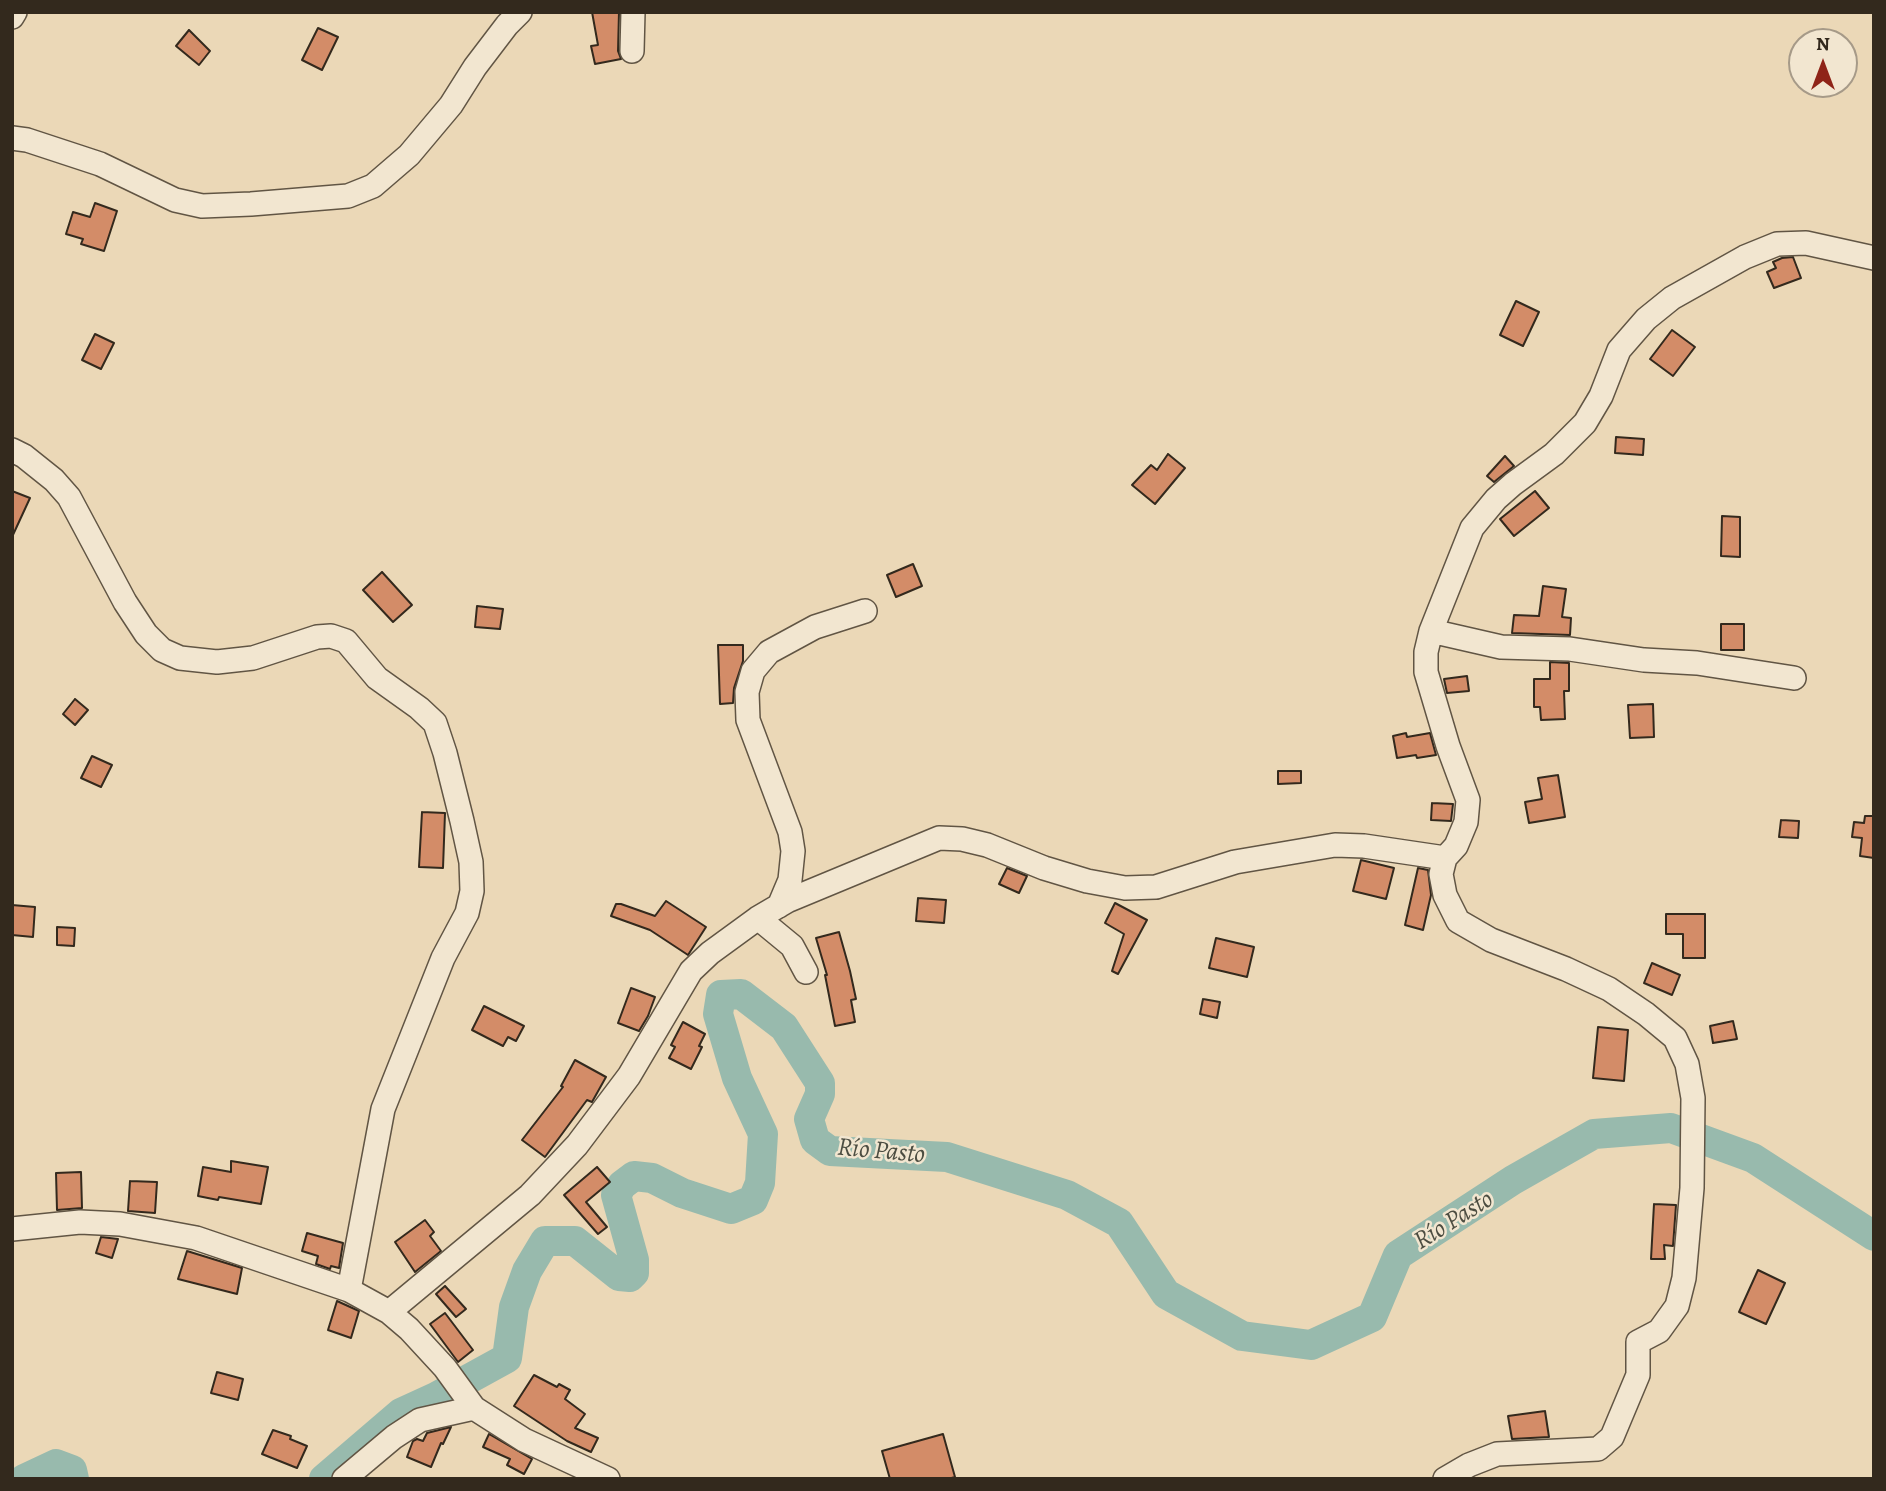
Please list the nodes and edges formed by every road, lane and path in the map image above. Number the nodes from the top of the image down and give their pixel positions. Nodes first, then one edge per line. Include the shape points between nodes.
1 (15, 12) edge
2 (520, 12) edge
3 (633, 12) edge
4 (12, 17) edge
5 (632, 51) dead end
6 (12, 138) edge
7 (1874, 258) edge
8 (12, 450) edge
9 (865, 611) dead end
10 (1431, 631) junction
11 (1794, 678) dead end
12 (1445, 859) junction
13 (779, 906) junction
14 (758, 918) junction
15 (806, 972) dead end
16 (12, 1230) edge
17 (349, 1290) junction
18 (389, 1311) junction
19 (468, 1400) junction
20 (344, 1479) edge
21 (608, 1479) edge
22 (1445, 1479) edge

1 - 4 street
2 - 6 street via 409,155 373,186 348,195 202,206 175,200 100,164
3 - 5 street
7 - 10 street via 1806,243 1777,244 1672,298 1646,319 1619,350 1585,423 1496,499 1472,528
8 - 17 street via 54,480 69,497 125,602 162,650 180,658 217,662 253,658 331,635 345,642 377,678 435,723 462,821 472,891 467,913 443,958 383,1109
9 - 13 street via 815,627 769,652 753,671 747,692 748,720 793,851 790,880
10 - 11 street via 1501,647 1570,649
10 - 12 street via 1426,672 1468,800 1466,822
12 - 13 street via 1335,845 1234,862 1156,887 1125,888 1055,872 987,845 939,838
12 - 22 street via 1441,874 1445,895 1458,921 1491,940 1609,989 1646,1014 1675,1038 1688,1064 1693,1098 1684,1278 1677,1306 1659,1331 1637,1342 1638,1375 1612,1437 1598,1449 1497,1454
13 - 14 street
14 - 15 street via 792,946
14 - 18 street via 691,971 629,1076 530,1195
16 - 17 street via 80,1222 120,1224 197,1238
17 - 18 street
18 - 19 street via 445,1368
19 - 20 street via 419,1420
19 - 21 street via 524,1440

